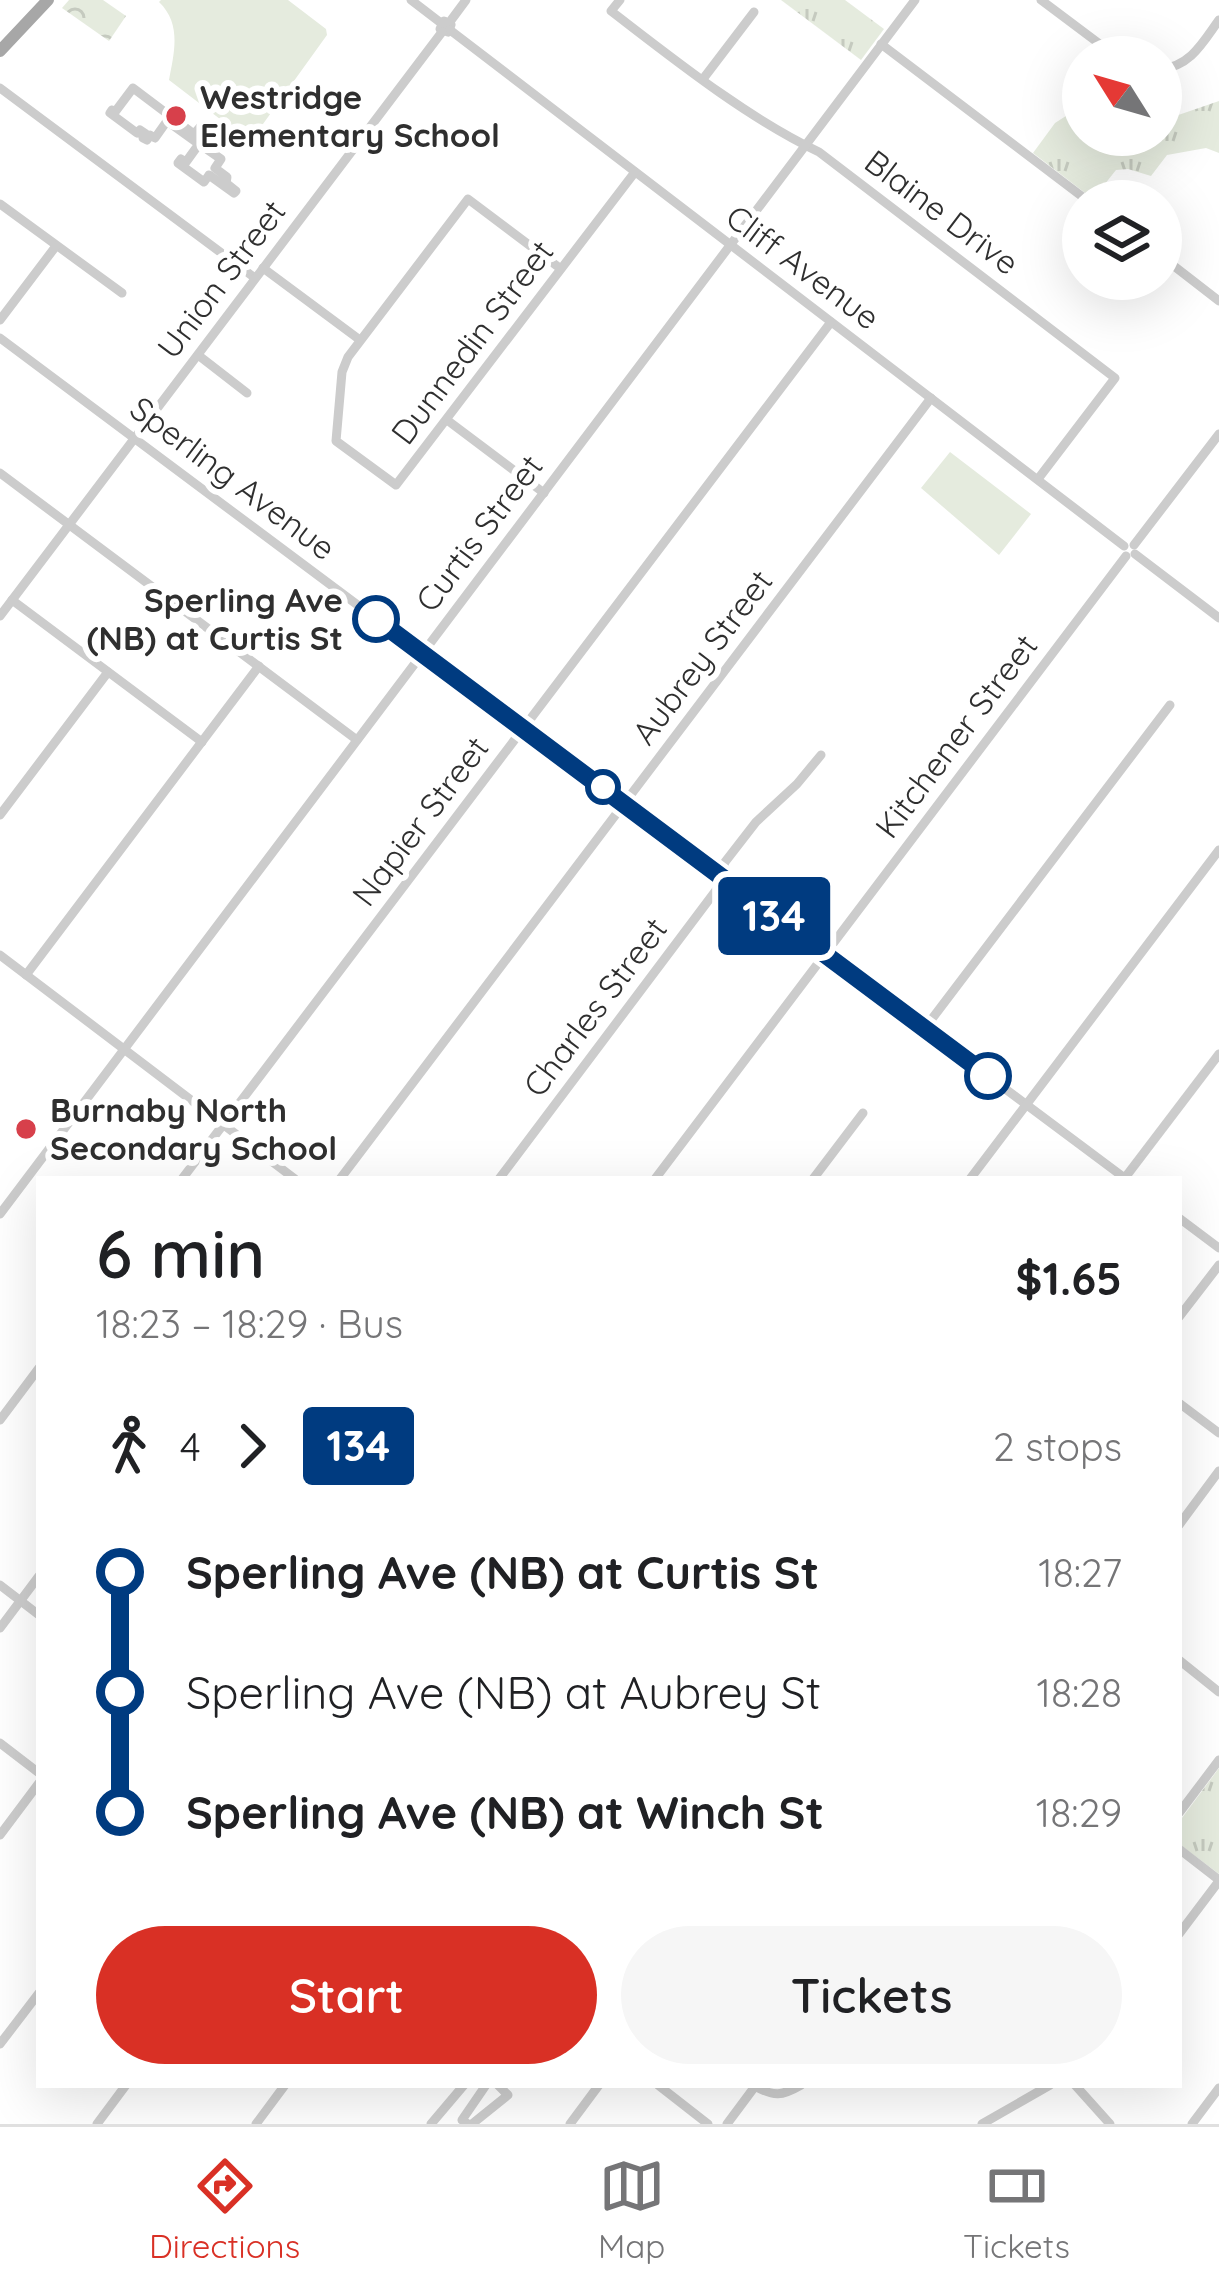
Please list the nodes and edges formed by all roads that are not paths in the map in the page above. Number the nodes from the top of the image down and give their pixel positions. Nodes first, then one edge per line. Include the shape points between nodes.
1 (411, 0) edge
2 (466, 0) edge
3 (620, 0) edge
4 (915, 0) edge
5 (1041, 0) edge
6 (46, 1) edge
7 (754, 12) dead end
8 (1219, 20) edge
9 (446, 27) junction
10 (1089, 36) edge
11 (881, 44) junction
12 (0, 50) edge
13 (1182, 64) edge
14 (703, 79) junction
15 (0, 87) edge
16 (133, 88) joint
17 (805, 146) junction
18 (635, 172) junction
19 (1062, 181) edge
20 (0, 204) edge
21 (730, 245) junction
22 (56, 246) junction
23 (561, 269) junction
24 (1182, 272) edge
25 (259, 273) junction
26 (122, 293) dead end
27 (1219, 301) edge
28 (0, 320) edge
29 (830, 322) junction
30 (0, 338) edge
31 (360, 340) junction
32 (198, 355) junction
33 (247, 393) dead end
34 (932, 398) junction
35 (447, 421) junction
36 (1219, 434) edge
37 (135, 438) junction
38 (1208, 449) junction
39 (1219, 457) edge
40 (0, 473) edge
41 (1038, 479) junction
42 (544, 493) junction
43 (70, 525) junction
44 (1130, 550) junction
45 (12, 601) junction
46 (0, 616) edge
47 (1219, 618) edge
48 (423, 653) junction
49 (259, 666) junction
50 (108, 673) junction
51 (1170, 705) dead end
52 (524, 728) junction
53 (357, 740) junction
54 (202, 742) junction
55 (821, 755) dead end
56 (625, 803) junction
57 (0, 815) edge
58 (1219, 850) edge
59 (721, 876) junction
60 (824, 954) junction
61 (0, 955) edge
62 (26, 975) junction
63 (925, 1028) junction
64 (124, 1049) junction
65 (1219, 1054) edge
66 (1026, 1105) junction
67 (862, 1113) dead end
68 (223, 1125) junction
69 (184, 1176) edge
70 (291, 1176) edge
71 (342, 1176) edge
72 (501, 1176) edge
73 (657, 1176) edge
74 (815, 1176) edge
75 (972, 1176) edge
76 (1121, 1176) edge
77 (1127, 1176) edge
78 (0, 1214) edge
79 (1182, 1220) edge
80 (1219, 1248) edge
81 (1219, 1265) edge
82 (1182, 1313) edge
83 (36, 1372) edge
84 (1182, 1405) edge
85 (0, 1420) edge
86 (1219, 1432) edge
87 (1219, 1471) edge
88 (1182, 1521) edge
89 (36, 1580) edge
90 (0, 1585) edge
91 (20, 1601) junction
92 (36, 1613) edge
93 (0, 1628) edge
94 (1182, 1662) edge
95 (1219, 1692) edge
96 (0, 1743) edge
97 (1219, 1760) edge
98 (36, 1771) edge
99 (36, 1787) edge
100 (1182, 1810) edge
101 (0, 1835) edge
102 (1182, 1852) edge
103 (1219, 1881) edge
104 (1182, 1930) edge
105 (36, 1997) edge
106 (0, 2044) edge
107 (124, 2088) edge
108 (283, 2088) edge
109 (458, 2088) edge
110 (484, 2088) edge
111 (501, 2088) edge
112 (597, 2088) edge
113 (662, 2088) edge
114 (753, 2088) edge
115 (760, 2088) edge
116 (795, 2088) edge
117 (1045, 2088) edge
118 (1078, 2088) edge
119 (1219, 2088) edge
120 (97, 2124) edge
121 (256, 2124) edge
122 (428, 2124) edge
123 (470, 2124) edge
124 (570, 2124) edge
125 (708, 2124) edge
126 (727, 2124) edge
127 (982, 2124) edge
128 (1110, 2124) edge
129 (1192, 2124) edge

1 - 9 street, Cliff Avenue
2 - 9 street, Union Street
3 - 14 street via 611,11
4 - 11 street, Curtis Street
5 - 10 street
6 - 12 main road
7 - 14 street
8 - 13 street
9 - 18 street, Cliff Avenue
9 - 25 street, Union Street
11 - 17 street, Curtis Street
11 - 19 street
14 - 17 street
15 - 25 street
16 - 16 street via 110,113 146,140 167,121 199,144 178,163 234,193 206,145 214,136 201,126 194,134
17 - 21 street, Curtis Street
17 - 41 street, Blaine Drive via 1115,378
18 - 21 street, Cliff Avenue
18 - 23 street, Dunnedin Street
20 - 22 street
21 - 29 street, Cliff Avenue
21 - 42 street, Curtis Street
22 - 26 street
22 - 28 street
23 - 31 street via 468,199
23 - 35 street, Dunnedin Street
24 - 27 street
25 - 31 street
25 - 32 street, Union Street
29 - 34 street, Cliff Avenue
29 - 52 street, Napier Street
30 - 37 street, Sperling Avenue
31 - 35 street, Dunnedin Street via 342,372 336,441 396,485
32 - 33 street
32 - 37 street, Union Street
34 - 41 street, Cliff Avenue
34 - 56 street, Aubrey Street
35 - 42 street
36 - 38 street, Kitchener Street
37 - 43 street, Union Street
37 - 48 street, Sperling Avenue
38 - 39 street
38 - 44 street, Kitchener Street
40 - 43 street
41 - 44 street, Cliff Avenue
42 - 48 street, Curtis Street
43 - 45 street, Union Street
43 - 49 street
44 - 47 street, Cliff Avenue
44 - 60 street, Kitchener Street
45 - 46 street, Union Street
45 - 50 street
48 - 52 street, Sperling Avenue
48 - 53 street, Curtis Street
49 - 53 street
49 - 54 street
50 - 54 street
50 - 57 street
51 - 63 street
52 - 56 street, Sperling Avenue
52 - 68 street, Napier Street
53 - 64 street, Curtis Street
54 - 62 street
55 - 59 street, Charles Street via 747,833
56 - 59 street, Sperling Avenue
56 - 71 street, Aubrey Street
58 - 66 street
59 - 60 street, Sperling Avenue
59 - 72 street, Charles Street
60 - 63 street, Sperling Avenue
60 - 73 street, Kitchener Street
61 - 62 street
62 - 64 street
63 - 66 street, Sperling Avenue
64 - 68 street
64 - 78 street, Curtis Street
65 - 77 street
66 - 75 street
66 - 76 street, Sperling Avenue
67 - 74 street
68 - 69 street, Napier Street
68 - 70 street
79 - 80 street
81 - 82 street
83 - 85 street
84 - 86 street
87 - 88 street
89 - 91 street
90 - 91 street
91 - 92 street
91 - 93 street
94 - 95 street
96 - 98 street
97 - 100 street
99 - 101 street
102 - 103 street
103 - 104 street
105 - 106 street
107 - 120 street
108 - 121 street
109 - 122 street
110 - 123 street via 462,2120
111 - 123 street via 508,2095
112 - 124 street
113 - 125 street
114 - 126 street
115 - 116 street via 779,2096
117 - 127 street
118 - 128 street
119 - 129 street

